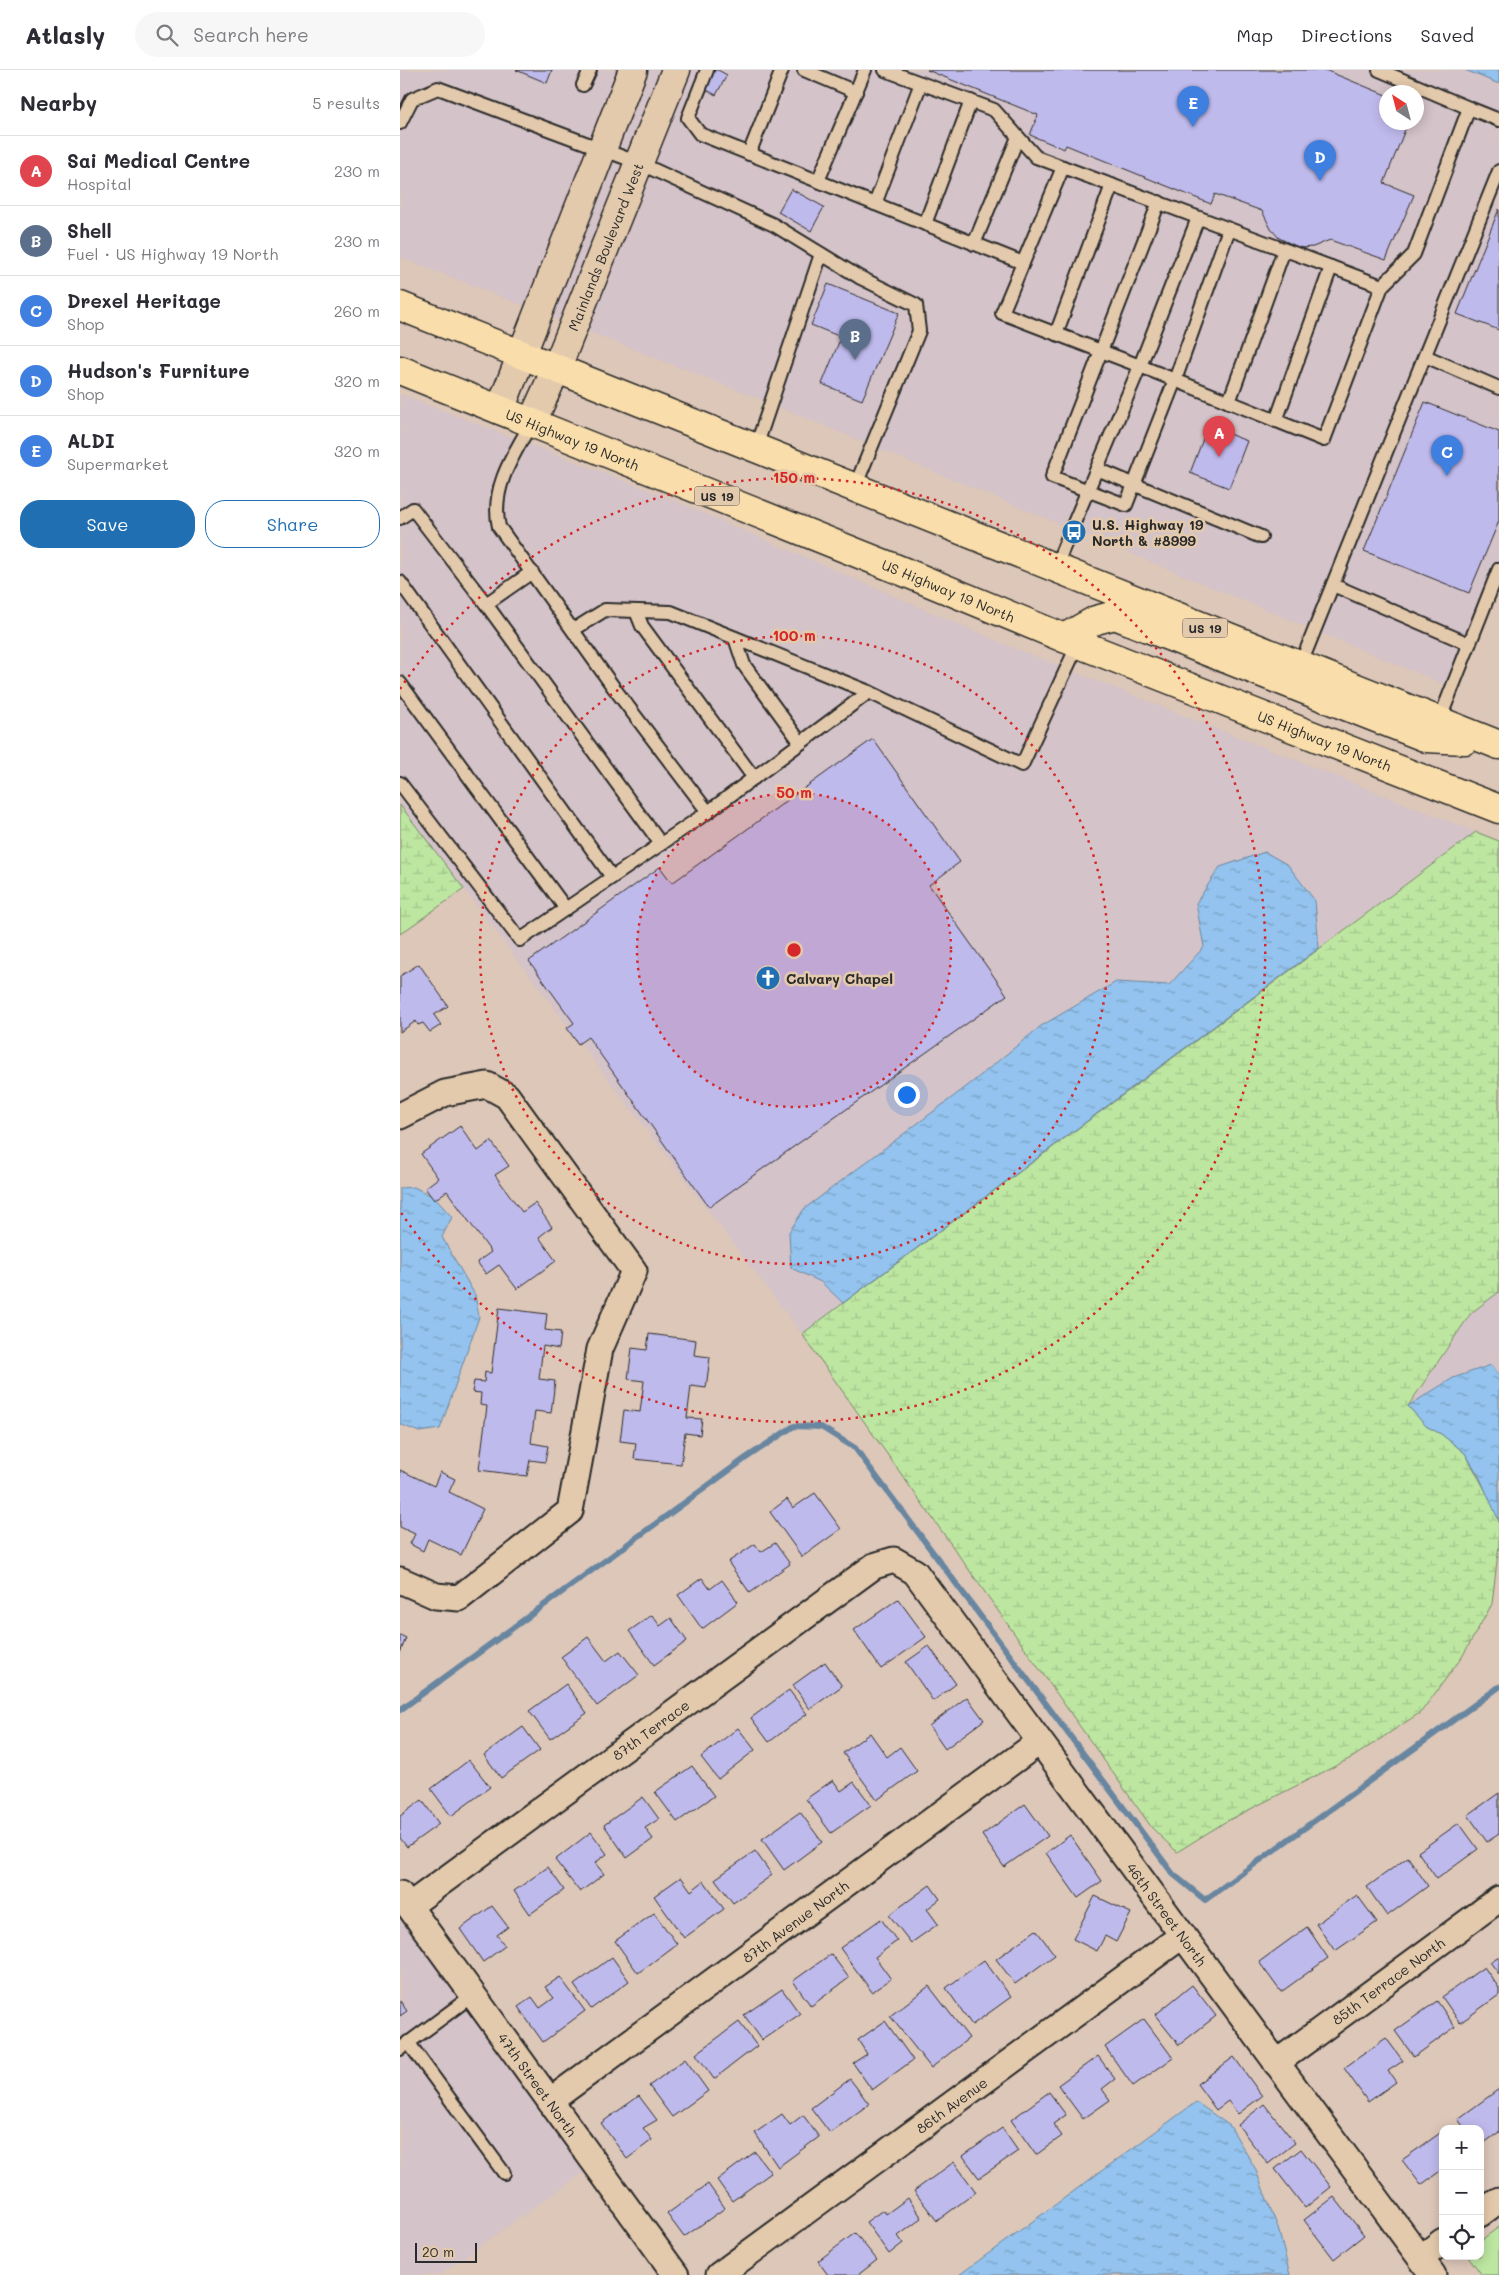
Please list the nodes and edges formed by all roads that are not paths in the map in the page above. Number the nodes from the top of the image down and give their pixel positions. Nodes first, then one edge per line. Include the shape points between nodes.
1 (590, 70) edge
2 (633, 70) edge
3 (676, 70) edge
4 (707, 70) edge
5 (782, 70) edge
6 (804, 70) edge
7 (865, 70) edge
8 (885, 70) edge
9 (1379, 70) edge
10 (921, 83) junction
11 (583, 85) dead end
12 (856, 92) junction
13 (971, 101) junction
14 (1469, 108) junction
15 (1499, 120) edge
16 (400, 124) edge
17 (1018, 137) junction
18 (601, 150) junction
19 (749, 154) junction
20 (639, 163) junction
21 (1063, 167) junction
22 (1499, 171) edge
23 (818, 181) junction
24 (1112, 185) junction
25 (1159, 202) junction
26 (875, 204) junction
27 (1198, 218) junction
28 (926, 224) junction
29 (1229, 229) junction
30 (974, 244) junction
31 (1284, 250) junction
32 (821, 254) junction
33 (1023, 263) junction
34 (1331, 267) junction
35 (1382, 286) junction
36 (400, 306) edge
37 (1056, 334) junction
38 (1101, 352) junction
39 (521, 353) junction
40 (1425, 356) junction
41 (1140, 366) junction
42 (557, 368) junction
43 (400, 370) edge
44 (1175, 380) junction
45 (1499, 388) edge
46 (1229, 402) junction
47 (500, 410) junction
48 (1276, 421) junction
49 (532, 422) junction
50 (756, 448) junction
51 (1096, 469) junction
52 (1134, 485) junction
53 (855, 487) junction
54 (1087, 491) junction
55 (400, 518) edge
56 (1261, 537) dead end
57 (1055, 568) junction
58 (1499, 569) edge
59 (532, 572) junction
60 (400, 582) edge
61 (1333, 585) junction
62 (486, 604) junction
63 (636, 611) junction
64 (572, 630) junction
65 (735, 638) junction
66 (1071, 641) junction
67 (1469, 644) junction
68 (1300, 666) junction
69 (400, 683) edge
70 (869, 692) junction
71 (1438, 721) junction
72 (801, 743) junction
73 (1495, 744) edge
74 (754, 778) junction
75 (400, 783) edge
76 (1499, 809) edge
77 (708, 812) junction
78 (661, 844) junction
79 (612, 877) junction
80 (566, 909) junction
81 (400, 1116) edge
82 (894, 1560) joint
83 (400, 1580) edge
84 (1039, 1742) junction
85 (1499, 1899) edge
86 (404, 1900) edge
87 (1183, 1935) junction
88 (473, 1995) junction
89 (404, 2046) edge
90 (1276, 2063) junction
91 (550, 2101) junction
92 (504, 2173) dead end
93 (1499, 2200) edge
94 (1484, 2211) edge
95 (1439, 2247) edge
96 (1427, 2266) edge
97 (676, 2275) edge
98 (719, 2275) edge

1 - 11 lane
2 - 18 street
3 - 20 street, Mainlands Boulevard West
4 - 19 lane via 688,118 700,134
5 - 19 lane
6 - 12 lane
7 - 12 lane
8 - 10 lane
9 - 14 lane
10 - 13 lane
10 - 26 lane
12 - 23 lane
13 - 17 lane via 994,110
13 - 28 lane
14 - 15 lane
14 - 35 lane via 1414,254
16 - 18 lane via 412,99 438,88
17 - 21 lane via 1036,157
17 - 30 lane
18 - 20 lane
18 - 39 street
19 - 23 lane
20 - 32 lane via 774,225
20 - 42 street, Mainlands Boulevard West
21 - 24 lane
21 - 33 lane
22 - 40 lane
23 - 26 lane
24 - 25 lane
24 - 37 lane
25 - 27 lane
25 - 38 lane
26 - 28 lane
27 - 29 lane
27 - 41 lane
28 - 30 lane
29 - 31 lane
29 - 44 lane
30 - 33 lane
31 - 34 lane
31 - 46 lane
32 - 50 lane
32 - 53 lane via 916,306 919,331
33 - 37 lane via 1002,312
34 - 35 lane
34 - 48 lane
35 - 48 lane via 1324,440
36 - 39 highway, US 19
37 - 38 lane
38 - 41 lane
38 - 54 lane via 1052,477
39 - 42 highway, US 19
39 - 47 street
40 - 45 lane
40 - 61 lane
41 - 44 lane
41 - 51 lane
42 - 49 street, Mainlands Boulevard West
42 - 50 highway, US 19
43 - 47 highway, US Highway 19 North / US 19
44 - 46 lane
44 - 52 lane
46 - 48 lane
47 - 49 highway, US Highway 19 North / US 19
49 - 59 lane via 501,481 497,516 499,527
49 - 66 highway, US Highway 19 North / US 19
50 - 53 highway, US 19
51 - 52 lane
51 - 54 lane
52 - 54 lane via 1126,505
52 - 56 lane
53 - 57 highway, US 19
54 - 57 lane
55 - 62 lane via 412,509
57 - 68 highway, US 19
58 - 67 lane
59 - 62 lane
59 - 64 lane
60 - 79 lane
61 - 67 lane
61 - 68 lane
62 - 78 lane
63 - 64 lane via 605,610
63 - 65 lane via 671,612
63 - 74 lane via 642,626
64 - 77 lane
65 - 70 lane
65 - 72 lane via 744,665
66 - 70 lane via 1022,765
66 - 73 highway via 1096,620 1115,615 1427,738
66 - 76 highway, US Highway 19 North / US 19
67 - 71 lane
68 - 71 highway, US 19
69 - 80 lane
70 - 72 lane
71 - 73 highway, US 19
72 - 74 lane
74 - 77 lane
75 - 80 lane via 520,940
77 - 78 lane
78 - 79 lane
79 - 80 lane
81 - 83 street via 445,1093 487,1086 507,1096 634,1271 600,1349 570,1511 459,1598 436,1596
82 - 84 street, 46th Street North via 915,1572
82 - 86 street, 87th Terrace via 874,1566
84 - 87 street, 46th Street North
84 - 91 street, 87th Avenue North
85 - 90 street, 85th Terrace North
86 - 88 street, 47th Street North
87 - 90 street, 46th Street North
87 - 98 street, 86th Avenue
88 - 89 lane
88 - 91 street, 47th Street North
89 - 92 lane
90 - 96 street, 46th Street North
91 - 97 street, 47th Street North
93 - 94 street
95 - 96 street

